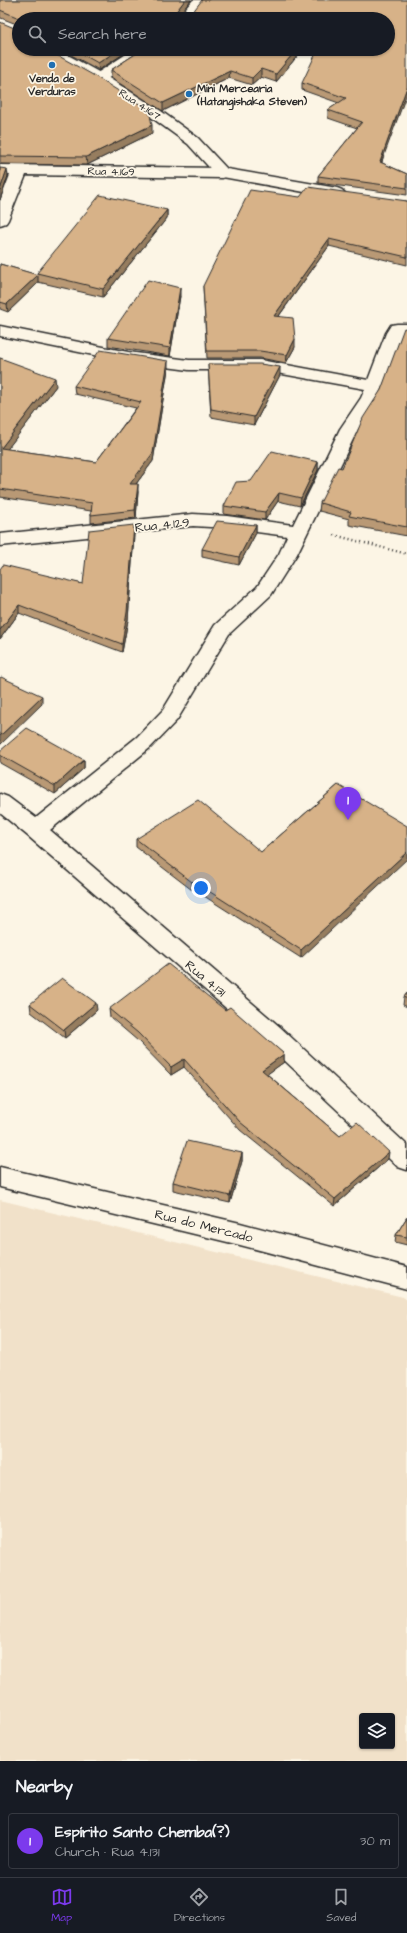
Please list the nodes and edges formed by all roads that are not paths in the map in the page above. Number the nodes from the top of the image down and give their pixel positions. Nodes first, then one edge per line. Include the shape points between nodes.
1 (201, 0) edge
2 (190, 12) edge
3 (60, 56) edge
4 (133, 56) edge
5 (99, 78) junction
6 (0, 170) edge
7 (20, 170) junction
8 (222, 173) junction
9 (348, 194) edge
10 (0, 220) edge
11 (407, 328) edge
12 (0, 332) edge
13 (374, 386) junction
14 (299, 532) junction
15 (0, 540) edge
16 (0, 802) edge
17 (36, 830) junction
18 (407, 1160) edge
19 (0, 1177) edge
20 (407, 1278) edge

1 - 2 street
3 - 5 street, Rua 4.167
4 - 5 street
5 - 8 street, Rua 4.167 via 193,141
6 - 7 street, Rua 4.169
7 - 8 street, Rua 4.169
7 - 10 street
8 - 9 street, Rua 4.169
11 - 13 street via 397,329 394,333
12 - 13 street via 189,365 260,365
13 - 14 street via 370,398 349,429
14 - 15 street, Rua 4.129 via 193,520
14 - 17 street via 264,592 222,630 170,715 144,742
16 - 17 street, Rua 4.131
17 - 18 street, Rua 4.131 via 272,1034
19 - 20 street, Rua do Mercado via 240,1234

